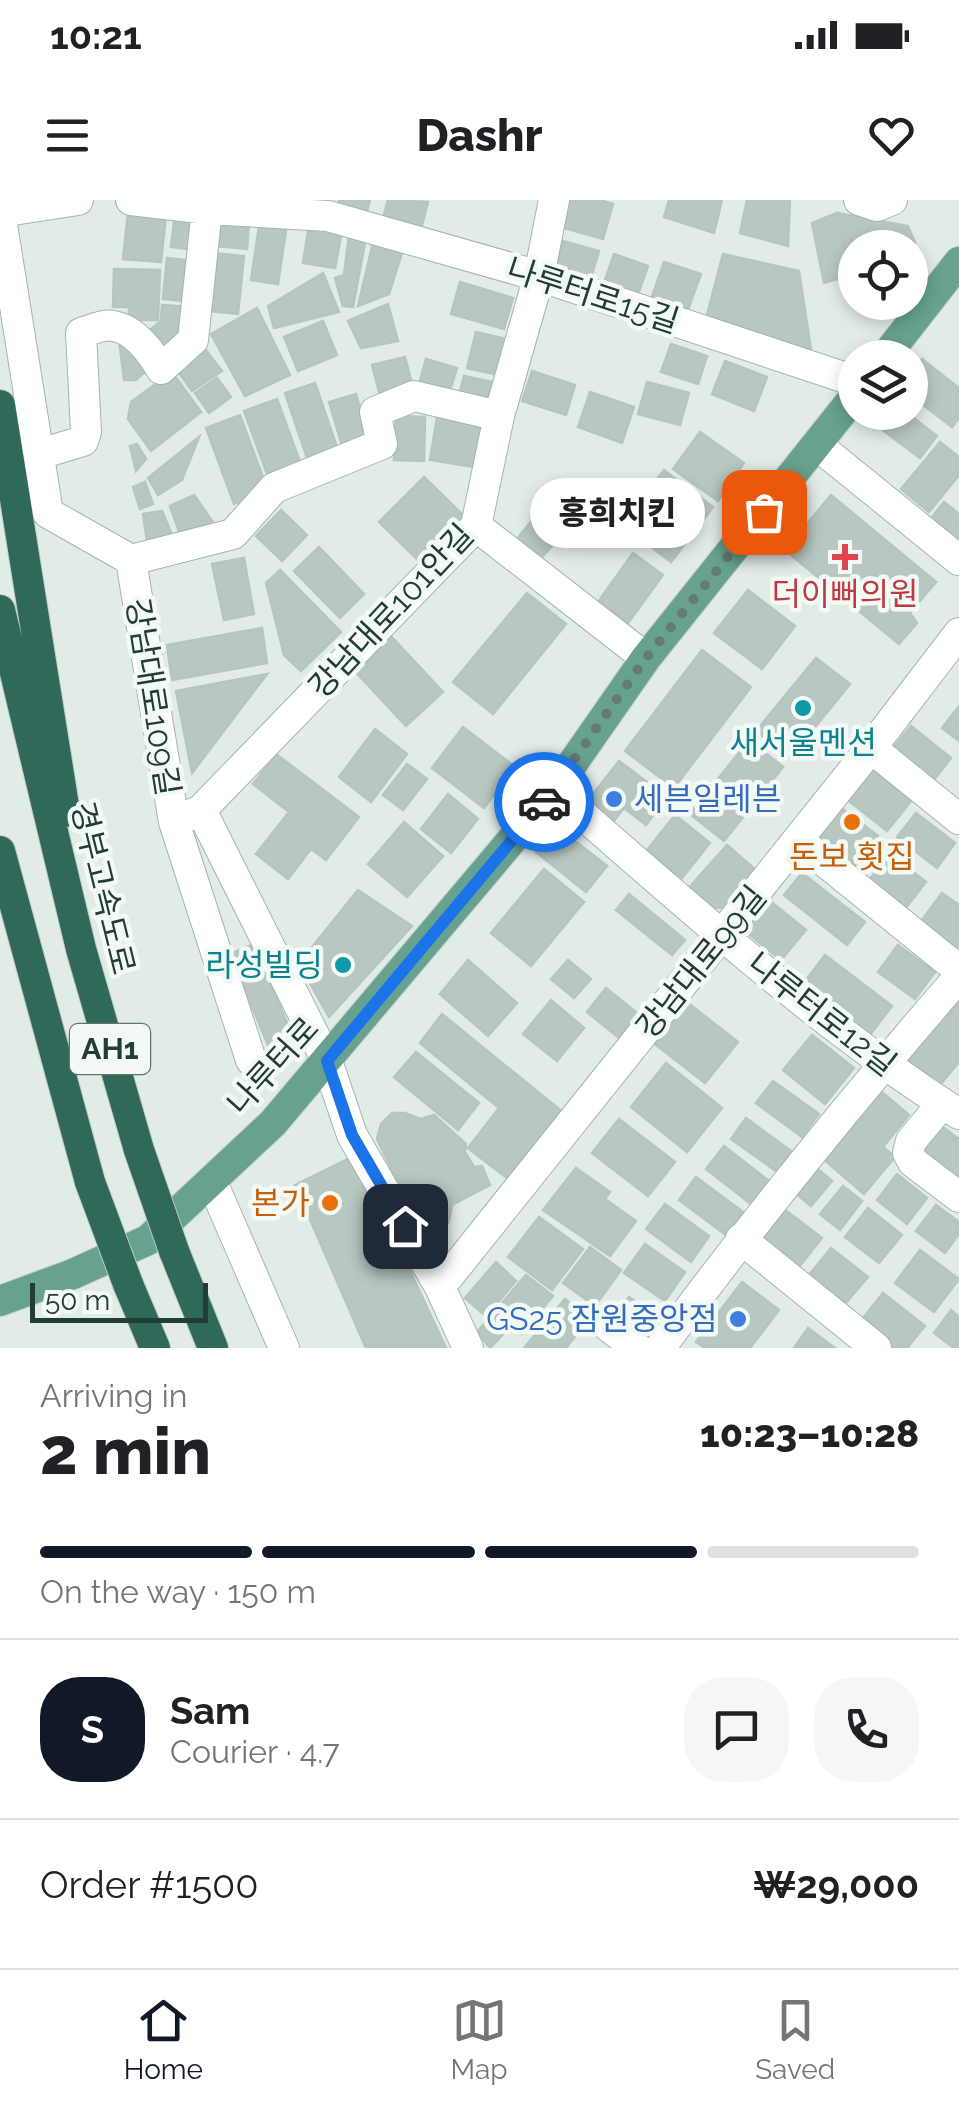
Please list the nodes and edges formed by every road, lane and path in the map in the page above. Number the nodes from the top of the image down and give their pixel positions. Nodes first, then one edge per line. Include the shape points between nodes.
1 (78, 200) edge
2 (131, 200) edge
3 (554, 200) edge
4 (859, 200) edge
5 (892, 200) edge
6 (326, 208) edge
7 (207, 210) junction
8 (0, 212) edge
9 (959, 262) edge
10 (539, 276) junction
11 (898, 340) edge
12 (838, 375) edge
13 (0, 405) edge
14 (499, 416) junction
15 (838, 417) edge
16 (817, 444) junction
17 (40, 454) junction
18 (476, 526) junction
19 (132, 560) junction
20 (959, 560) edge
21 (0, 610) edge
22 (959, 633) edge
23 (646, 658) junction
24 (871, 748) junction
25 (554, 790) junction
26 (187, 816) junction
27 (959, 818) edge
28 (798, 840) junction
29 (0, 851) edge
30 (723, 936) junction
31 (82, 949) junction
32 (959, 973) edge
33 (251, 1060) dead end
34 (327, 1061) junction
35 (882, 1064) junction
36 (951, 1109) edge
37 (212, 1182) junction
38 (959, 1196) edge
39 (741, 1239) junction
40 (440, 1287) junction
41 (0, 1302) edge
42 (609, 1327) dead end
43 (155, 1348) edge
44 (214, 1348) edge
45 (284, 1348) edge
46 (468, 1348) edge
47 (637, 1348) edge
48 (660, 1348) edge
49 (876, 1348) edge

1 - 8 street
2 - 7 street, 나루터로15길
3 - 10 street, 강남대로101안길
4 - 5 street via 876,206
6 - 7 street, 나루터로15길
6 - 10 street, 나루터로15길
7 - 17 street via 193,340 161,369 130,333 112,325 82,333 83,442
8 - 17 street, 강남대로109길
9 - 11 main road
10 - 12 street, 나루터로15길
10 - 14 street, 강남대로101안길
13 - 31 highway
14 - 18 street, 강남대로101안길
14 - 19 street, 강남대로109길 via 414,396 374,412 382,444 274,488 233,534
15 - 16 main road, 나루터로
16 - 20 street
16 - 23 main road, 나루터로
17 - 19 street, 강남대로109길 via 48,513
18 - 23 street
18 - 26 street, 강남대로101안길
19 - 26 street, 강남대로109길
21 - 31 highway, 경부고속도로 / AH1
22 - 24 street, 강남대로99길
23 - 25 main road, 나루터로
24 - 27 street
24 - 28 street, 강남대로99길
25 - 30 street, 나루터로12길
25 - 34 main road, 나루터로
26 - 33 street
26 - 34 street, 강남대로109길
28 - 30 street, 강남대로99길
28 - 32 street
29 - 43 highway, AH1, bridge via 90,1182
30 - 35 street, 나루터로12길
30 - 40 street, 강남대로99길
31 - 44 highway, 경부고속도로 / AH1, bridge via 139,1150
32 - 35 street
34 - 37 main road, 나루터로
34 - 40 street, 강남대로109길 via 352,1135
35 - 36 street, 나루터로12길
35 - 39 street
36 - 38 street via 912,1141 908,1154
37 - 41 main road, 나루터로 via 148,1240
37 - 45 street
39 - 48 street
39 - 49 street
40 - 46 street, 강남대로109길
42 - 47 street

